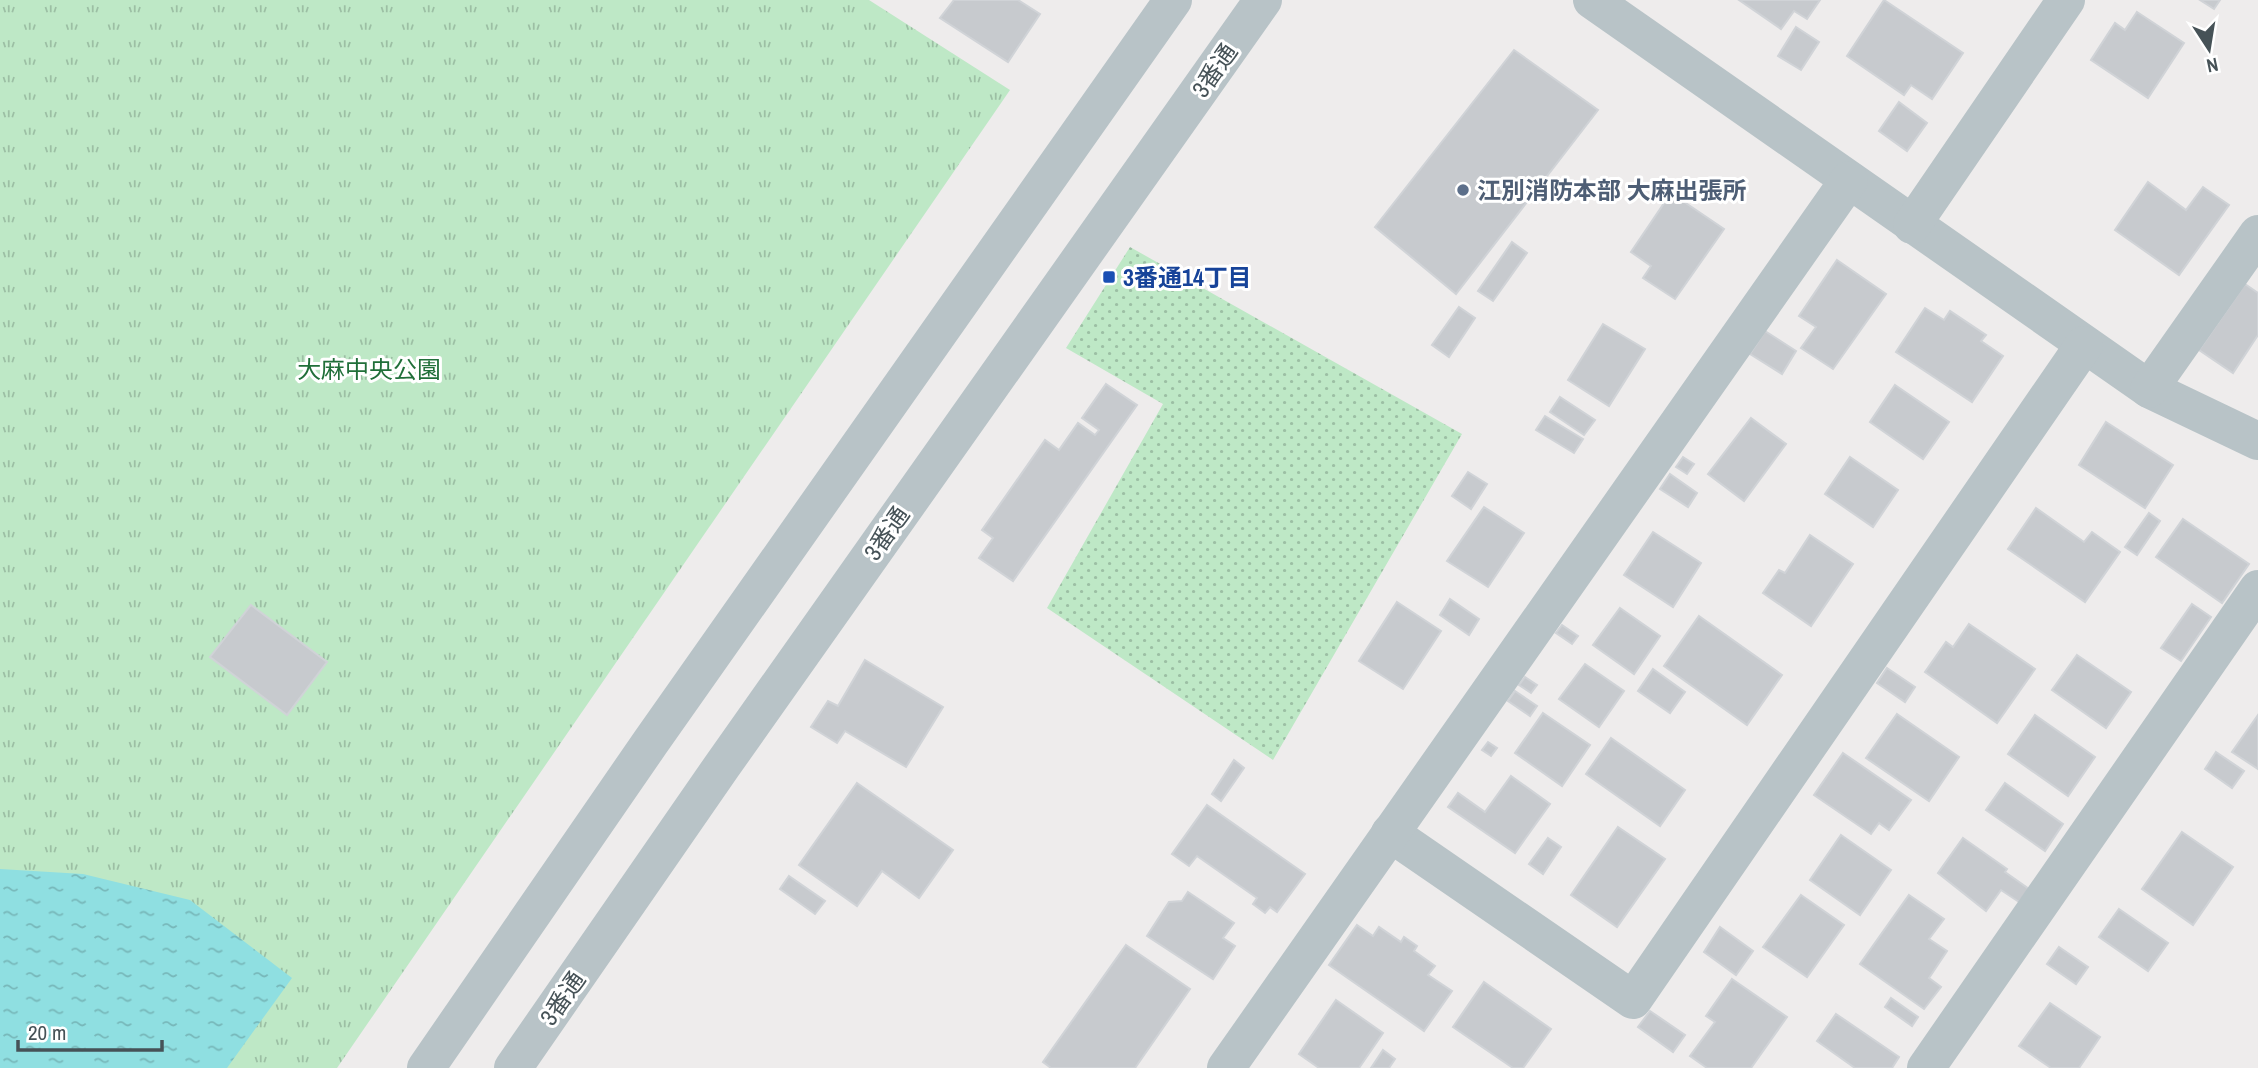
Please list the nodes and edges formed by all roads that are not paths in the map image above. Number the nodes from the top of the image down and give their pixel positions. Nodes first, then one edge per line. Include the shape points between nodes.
1 (1173, 0) edge
2 (1264, 0) edge
3 (1592, 0) edge
4 (2066, 0) edge
5 (1849, 180) junction
6 (1912, 225) junction
7 (2258, 234) edge
8 (2084, 345) junction
9 (2149, 389) junction
10 (2258, 441) edge
11 (2258, 589) edge
12 (1390, 834) junction
13 (426, 1068) edge
14 (513, 1068) edge
15 (1226, 1068) edge
16 (1926, 1068) edge

1 - 13 street
2 - 14 street, 3番通
3 - 5 street
4 - 6 street
5 - 6 street
5 - 12 street
6 - 8 street
7 - 9 street
8 - 9 street
8 - 12 street via 1633,1000
9 - 10 street
11 - 16 street
12 - 15 street

